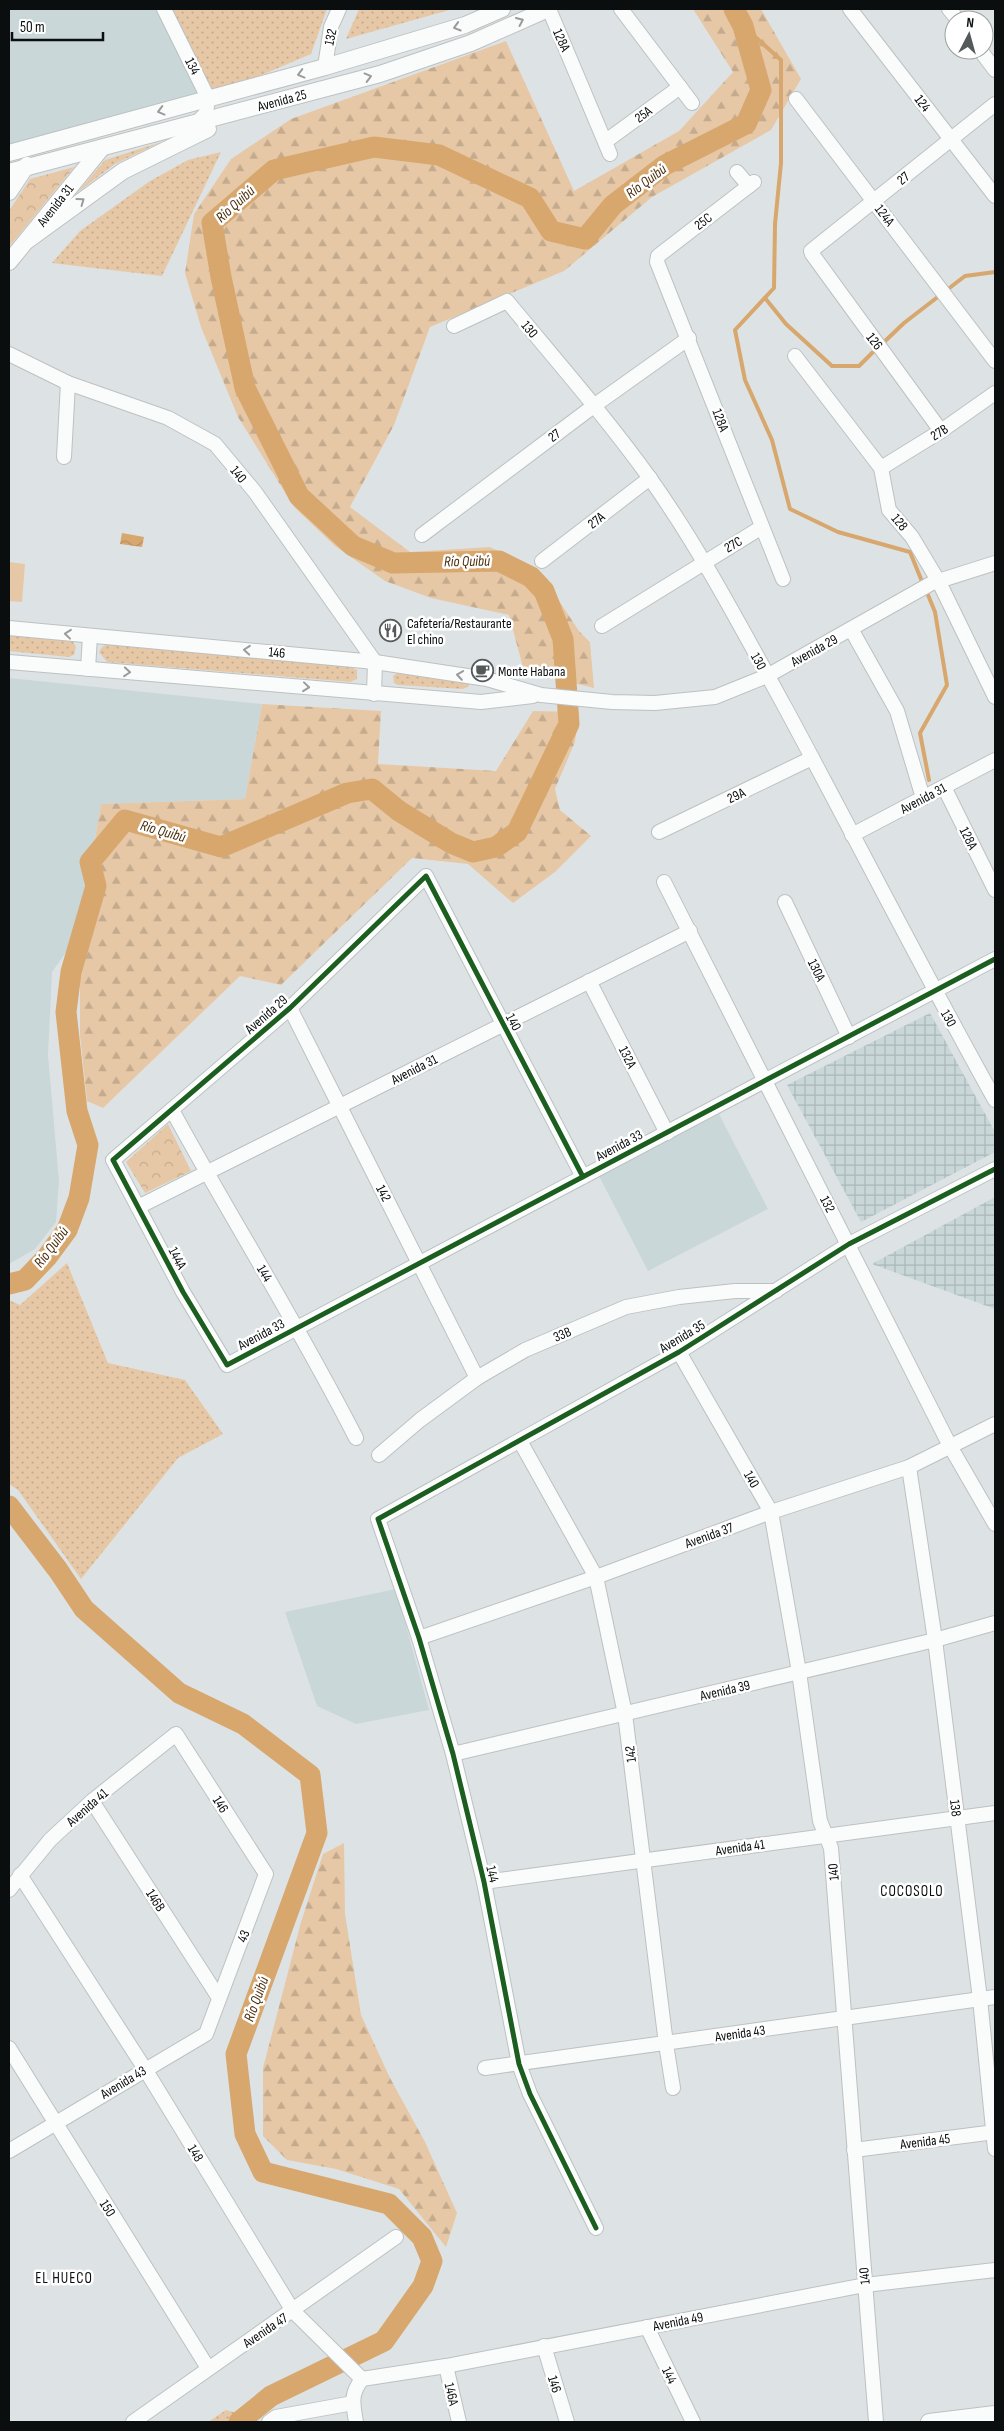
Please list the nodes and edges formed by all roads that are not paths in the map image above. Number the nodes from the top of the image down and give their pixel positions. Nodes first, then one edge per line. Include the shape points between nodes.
1 (164, 9) edge
2 (339, 9) edge
3 (502, 9) edge
4 (549, 9) edge
5 (621, 9) edge
6 (850, 9) edge
7 (325, 67) junction
8 (680, 87) junction
9 (208, 98) junction
10 (287, 99) junction
11 (796, 99) dead end
12 (692, 103) dead end
13 (995, 104) edge
14 (196, 124) junction
15 (950, 138) junction
16 (48, 142) junction
17 (608, 147) joint
18 (101, 149) junction
19 (9, 153) edge
20 (16, 170) edge
21 (737, 172) dead end
22 (9, 192) edge
23 (995, 196) edge
24 (875, 201) junction
25 (28, 240) junction
26 (811, 251) joint
27 (9, 262) edge
28 (657, 262) joint
29 (454, 326) dead end
30 (974, 331) junction
31 (689, 338) junction
32 (995, 345) edge
33 (9, 354) edge
34 (795, 356) dead end
35 (995, 361) edge
36 (68, 383) junction
37 (995, 393) edge
38 (595, 405) junction
39 (941, 431) junction
40 (64, 457) dead end
41 (881, 468) junction
42 (650, 478) junction
43 (762, 527) junction
44 (422, 535) dead end
45 (542, 561) dead end
46 (704, 561) junction
47 (995, 563) edge
48 (783, 579) dead end
49 (931, 585) junction
50 (602, 626) dead end
51 (9, 628) edge
52 (851, 629) junction
53 (90, 636) junction
54 (9, 662) edge
55 (375, 662) junction
56 (88, 668) junction
57 (767, 676) junction
58 (374, 694) junction
59 (541, 695) junction
60 (995, 697) edge
61 (594, 700) joint
62 (812, 758) junction
63 (995, 760) edge
64 (944, 787) junction
65 (923, 798) junction
66 (659, 832) dead end
67 (852, 835) junction
68 (426, 876) joint
69 (664, 882) dead end
70 (995, 890) edge
71 (785, 902) dead end
72 (690, 931) junction
73 (995, 959) edge
74 (589, 981) junction
75 (934, 992) junction
76 (290, 1008) junction
77 (503, 1024) junction
78 (849, 1037) junction
79 (766, 1081) junction
80 (995, 1100) edge
81 (340, 1106) junction
82 (172, 1110) junction
83 (667, 1133) junction
84 (114, 1160) joint
85 (995, 1169) edge
86 (206, 1173) junction
87 (583, 1177) junction
88 (138, 1207) junction
89 (849, 1244) junction
90 (419, 1263) junction
91 (777, 1291) junction
92 (298, 1328) junction
93 (679, 1352) junction
94 (227, 1365) joint
95 (477, 1378) junction
96 (995, 1424) edge
97 (356, 1438) dead end
98 (520, 1441) junction
99 (950, 1446) junction
100 (380, 1455) dead end
101 (909, 1467) junction
102 (771, 1512) junction
103 (378, 1519) joint
104 (995, 1524) edge
105 (596, 1577) junction
106 (995, 1623) edge
107 (420, 1638) junction
108 (935, 1640) junction
109 (800, 1672) junction
110 (625, 1714) junction
111 (176, 1734) joint
112 (453, 1754) junction
113 (92, 1801) junction
114 (995, 1813) edge
115 (957, 1818) junction
116 (826, 1836) junction
117 (642, 1861) junction
118 (266, 1874) joint
119 (20, 1875) junction
120 (484, 1882) junction
121 (9, 1890) edge
122 (995, 1997) edge
123 (220, 1998) junction
124 (980, 1999) junction
125 (844, 2018) junction
126 (666, 2044) junction
127 (9, 2048) edge
128 (519, 2064) junction
129 (145, 2068) junction
130 (485, 2068) dead end
131 (673, 2088) dead end
132 (55, 2124) junction
133 (994, 2132) edge
134 (995, 2149) edge
135 (854, 2150) junction
136 (9, 2151) edge
137 (596, 2228) dead end
138 (396, 2237) dead end
139 (995, 2270) edge
140 (865, 2285) junction
141 (293, 2311) junction
142 (647, 2327) junction
143 (544, 2346) junction
144 (446, 2366) junction
145 (208, 2368) junction
146 (362, 2379) junction
147 (353, 2403) junction
148 (995, 2414) edge
149 (952, 2421) edge
150 (133, 2422) edge
151 (269, 2422) edge
152 (356, 2422) edge
153 (459, 2422) edge
154 (567, 2422) edge
155 (693, 2422) edge
156 (876, 2422) edge
157 (929, 2422) edge

1 - 9 street, 134
2 - 7 street, 132 via 331,27
3 -> 7 main road, Avenida 25 via 465,25
10 -> 4 main road, Avenida 25 via 380,74 471,44
4 - 17 street, 128A
5 - 8 street
6 - 15 street, 124
7 -> 9 main road, Avenida 25
8 - 12 street
8 - 17 street, 25A
9 - 14 street via 206,113
9 -> 16 main road, Avenida 25
10 - 14 main road, Avenida 25
25 -> 10 main road via 123,171 197,133
11 - 24 street, 124A
13 - 15 street, 27
14 - 18 main road, Avenida 25
15 - 23 street, 124
15 - 24 street, 27
16 - 19 main road, Avenida 25
16 - 20 main road
18 - 20 main road, Avenida 25
18 - 25 main road, Avenida 31
20 - 22 main road
21 - 28 street, 25C via 751,184 658,256
24 - 26 street, 27
24 - 30 street, 124A
25 - 27 main road, Avenida 31
26 - 39 street, 126
28 - 31 street, 128A
29 - 38 street, 130 via 506,302
30 - 32 street, 124A
30 - 35 street, 124A
31 - 38 street, 27
31 - 43 street, 128A
33 - 36 street, 140
34 - 41 street, 128
36 - 40 street
36 - 55 street, 140 via 168,418 214,444 254,492
37 - 39 street, 27B
38 - 42 street, 130
38 - 44 street, 27
39 - 41 street, 27B
41 - 49 street, 128 via 889,510 912,537
42 - 45 street, 27A
42 - 46 street, 130
43 - 46 street, 27C
43 - 48 street, 128A
46 - 50 street
46 - 57 street, 130
47 - 49 street, Avenida 29
49 - 52 street, Avenida 29
49 - 60 street, 128
53 -> 51 street, 146
52 - 57 street, Avenida 29
52 - 65 street via 897,711
55 -> 53 street, 146
53 - 56 street
54 - 56 street, 146
55 - 58 street
59 -> 55 street, 146 via 487,679
56 -> 58 street, 146
57 - 61 street, Avenida 29 via 715,697 655,703
57 - 62 street, 130
58 - 59 street, 146 via 481,702
59 - 61 street, 146
62 - 66 street, 29A
62 - 67 street, 130
63 - 64 street, Avenida 31
64 - 65 street, Avenida 31
64 - 70 street, 128A
65 - 67 street, Avenida 31
67 - 75 street, 130
68 - 76 street, Avenida 29
68 - 77 street, 140
69 - 72 street, 132
71 - 78 street, 130A
72 - 74 street, Avenida 31
72 - 79 street, 132
73 - 75 street, Avenida 33
74 - 77 street, Avenida 31
74 - 83 street, 132A
75 - 78 street, Avenida 33
75 - 80 street, 130
76 - 81 street, 142
76 - 82 street, Avenida 29
77 - 81 street, Avenida 31
77 - 87 street, 140
78 - 79 street, Avenida 33
79 - 83 street, Avenida 33
79 - 89 street, 132
81 - 86 street, Avenida 31
81 - 90 street, 142
82 - 84 street, Avenida 29
82 - 86 street, 144
83 - 87 street, Avenida 33
84 - 88 street, 144A
85 - 89 street, Avenida 35
86 - 88 street, Avenida 31
86 - 92 street, 144
87 - 90 street, Avenida 33
88 - 94 street, 144A via 183,1292
89 - 91 street, Avenida 35
89 - 99 street, 132
90 - 92 street, Avenida 33
90 - 95 street, 142
91 - 93 street, Avenida 35
91 - 95 street, 33B via 735,1291 626,1307 525,1350
92 - 94 street, Avenida 33
92 - 97 street, 144
93 - 98 street, Avenida 35
93 - 102 street, 140
95 - 100 street, 33B via 420,1420
96 - 99 street, Avenida 37
98 - 103 street, Avenida 35
98 - 105 street, 142
99 - 101 street, Avenida 37
99 - 104 street, 132
101 - 102 street, Avenida 37
101 - 108 street, 138
102 - 105 street, Avenida 37
102 - 109 street, 140
103 - 107 street, 144
105 - 107 street, Avenida 37
105 - 110 street, 142
106 - 108 street, Avenida 39
107 - 112 street, 144
108 - 109 street, Avenida 39
108 - 115 street, 138
109 - 110 street, Avenida 39
109 - 116 street, 140 via 820,1821
110 - 112 street, Avenida 39
110 - 117 street, 142
111 - 113 street, Avenida 41
111 - 118 street, 146
112 - 120 street, 144
113 - 119 street, Avenida 41 via 50,1840
113 - 123 street, 146B
114 - 115 street, Avenida 41
115 - 116 street, Avenida 41
115 - 124 street, 138
116 - 117 street, Avenida 41
116 - 125 street, 140 via 831,1848
117 - 120 street, Avenida 41
117 - 126 street, 142
118 - 123 street, 43
119 - 121 street, Avenida 41
119 - 129 street, 148
120 - 128 street, 144
122 - 124 street, Avenida 43
123 - 129 street, Avenida 43 via 206,2034
124 - 125 street, Avenida 43
124 - 133 street, 138
125 - 126 street, Avenida 43
125 - 135 street, 140
126 - 128 street, Avenida 43
126 - 131 street, 142
127 - 132 street, 150
128 - 130 street, Avenida 43
128 - 137 street, 144 via 530,2094
129 - 132 street, Avenida 43
129 - 141 street, 148
132 - 136 street, Avenida 43
132 - 145 street, 150
133 - 134 street, 138
133 - 135 street, Avenida 45
135 - 140 street, 140
138 - 141 street, Avenida 47
139 - 140 street, Avenida 49
140 - 142 street, Avenida 49
140 - 156 street, 140
141 - 145 street, Avenida 47
141 - 146 street, 148
142 - 143 street, Avenida 49
142 - 155 street, 144
143 - 144 street, Avenida 49
143 - 154 street, 146
144 - 146 street, Avenida 49
144 - 153 street, 146A
145 - 150 street, Avenida 47
146 - 147 street via 354,2390
147 - 151 street via 276,2417
147 - 152 street
148 - 149 main road
149 - 157 main road

